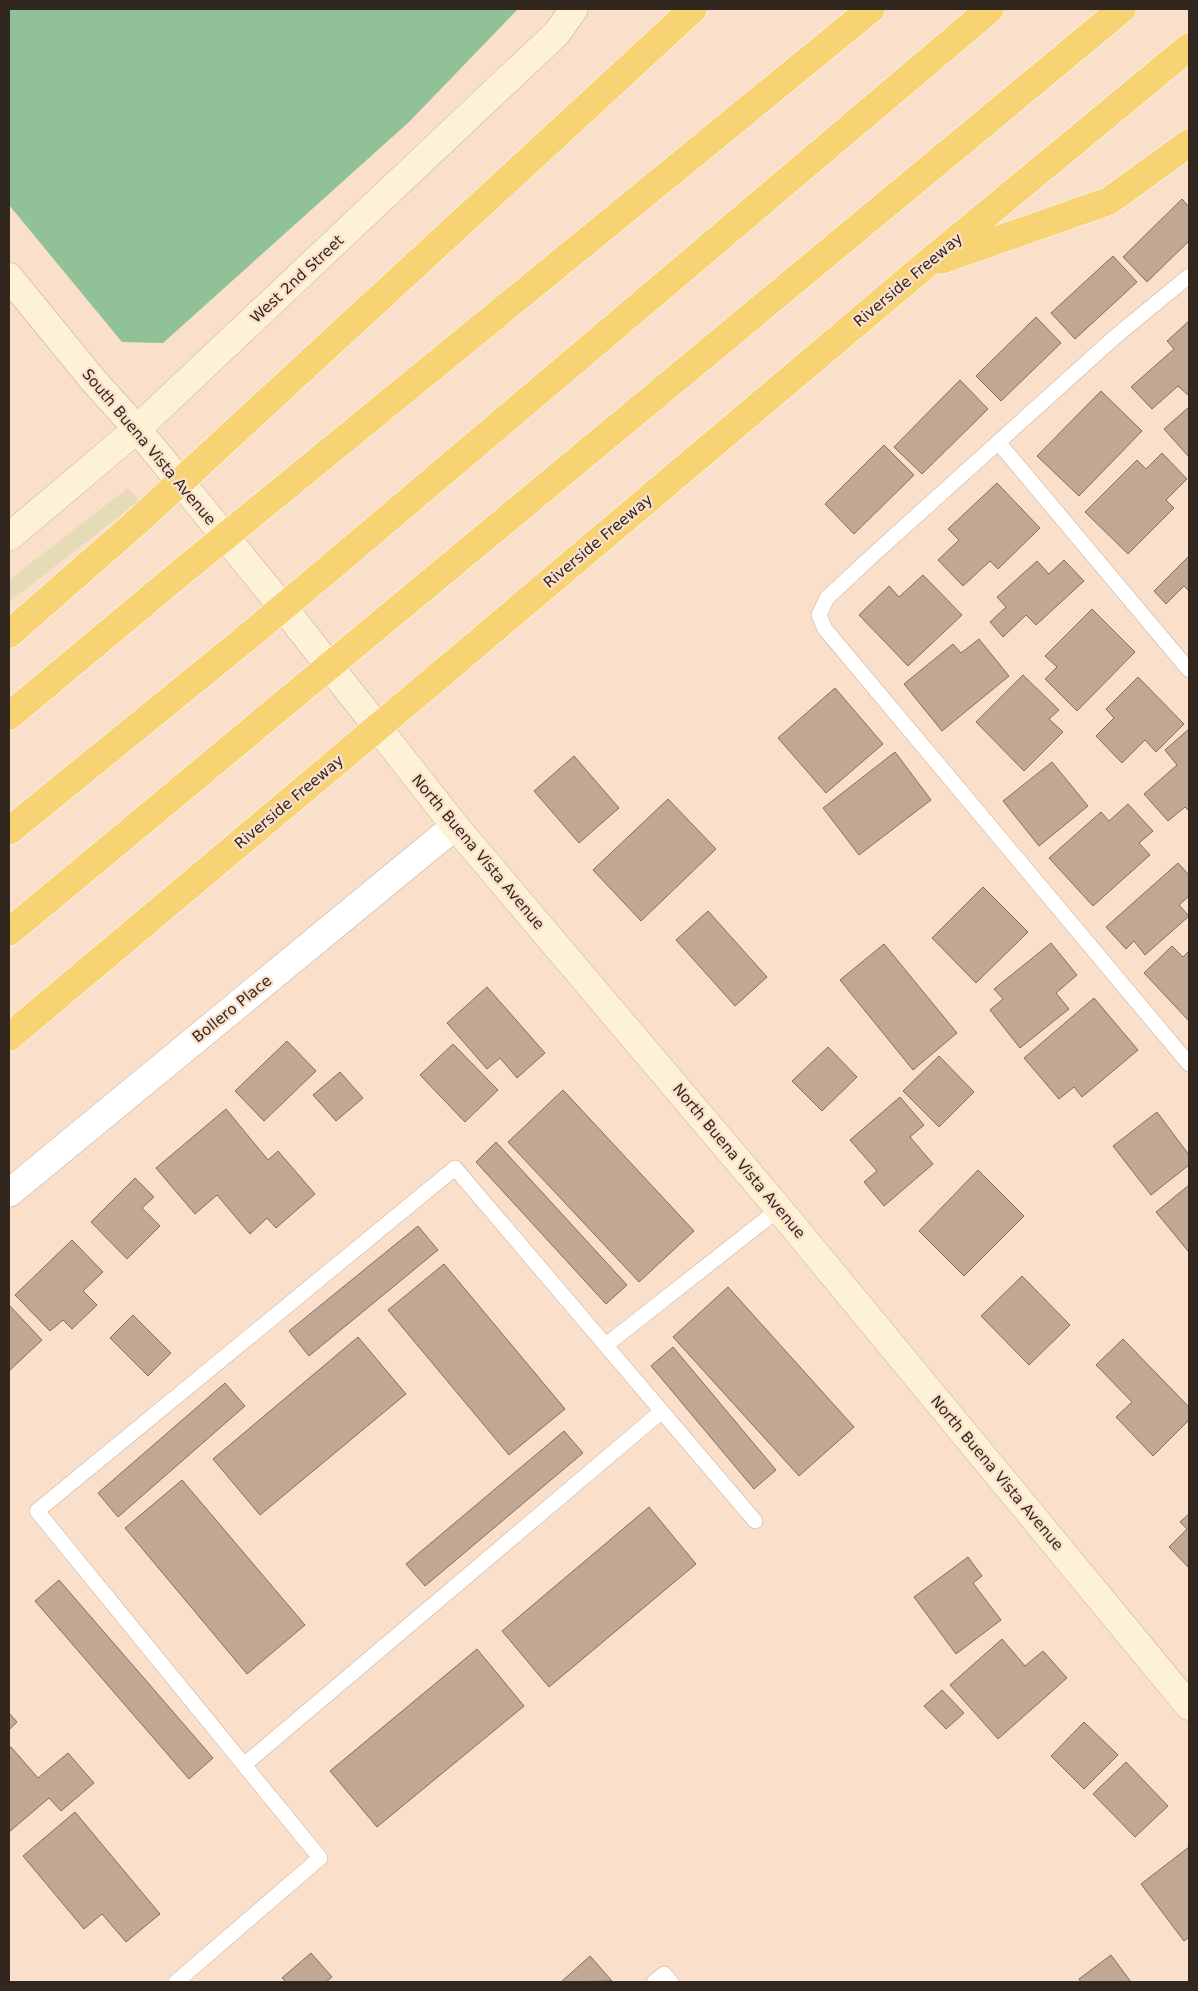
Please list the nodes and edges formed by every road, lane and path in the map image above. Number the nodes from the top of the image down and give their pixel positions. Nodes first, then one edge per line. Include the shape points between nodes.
1 (574, 9) edge
2 (693, 9) edge
3 (871, 9) edge
4 (990, 9) edge
5 (1122, 9) edge
6 (1189, 47) edge
7 (1189, 143) edge
8 (923, 267) junction
9 (1189, 276) edge
10 (9, 277) edge
11 (137, 429) junction
12 (998, 442) junction
13 (9, 538) edge
14 (290, 616) joint
15 (9, 634) edge
16 (1189, 670) edge
17 (9, 716) edge
18 (455, 826) junction
19 (9, 831) edge
20 (9, 932) edge
21 (9, 1037) edge
22 (1189, 1064) edge
23 (9, 1193) edge
24 (779, 1209) junction
25 (606, 1345) junction
26 (662, 1411) junction
27 (755, 1521) dead end
28 (1189, 1706) edge
29 (244, 1765) junction
30 (176, 1982) edge
31 (654, 1982) edge
32 (671, 1982) edge

1 - 11 street, West 2nd Street via 557,33
2 - 15 highway, bridge via 138,521
3 - 17 highway, bridge
4 - 19 highway, bridge via 325,572
5 - 20 highway, bridge
6 - 8 highway, Riverside Freeway
7 - 8 highway via 1109,201
8 - 21 highway, Riverside Freeway, bridge
9 - 12 lane via 1116,336
10 - 11 street, South Buena Vista Avenue via 92,380
11 - 13 street, West 2nd Street
11 - 14 street, South Buena Vista Avenue
12 - 16 lane
12 - 22 lane via 827,598 819,615 825,629
14 - 18 street, North Buena Vista Avenue
18 - 23 street, Bollero Place
18 - 24 street, North Buena Vista Avenue
24 - 25 lane
24 - 28 street, North Buena Vista Avenue
25 - 26 lane
25 - 29 lane via 455,1168 37,1512
26 - 27 lane
26 - 29 lane
29 - 30 lane via 320,1858
31 - 32 lane via 664,1974

